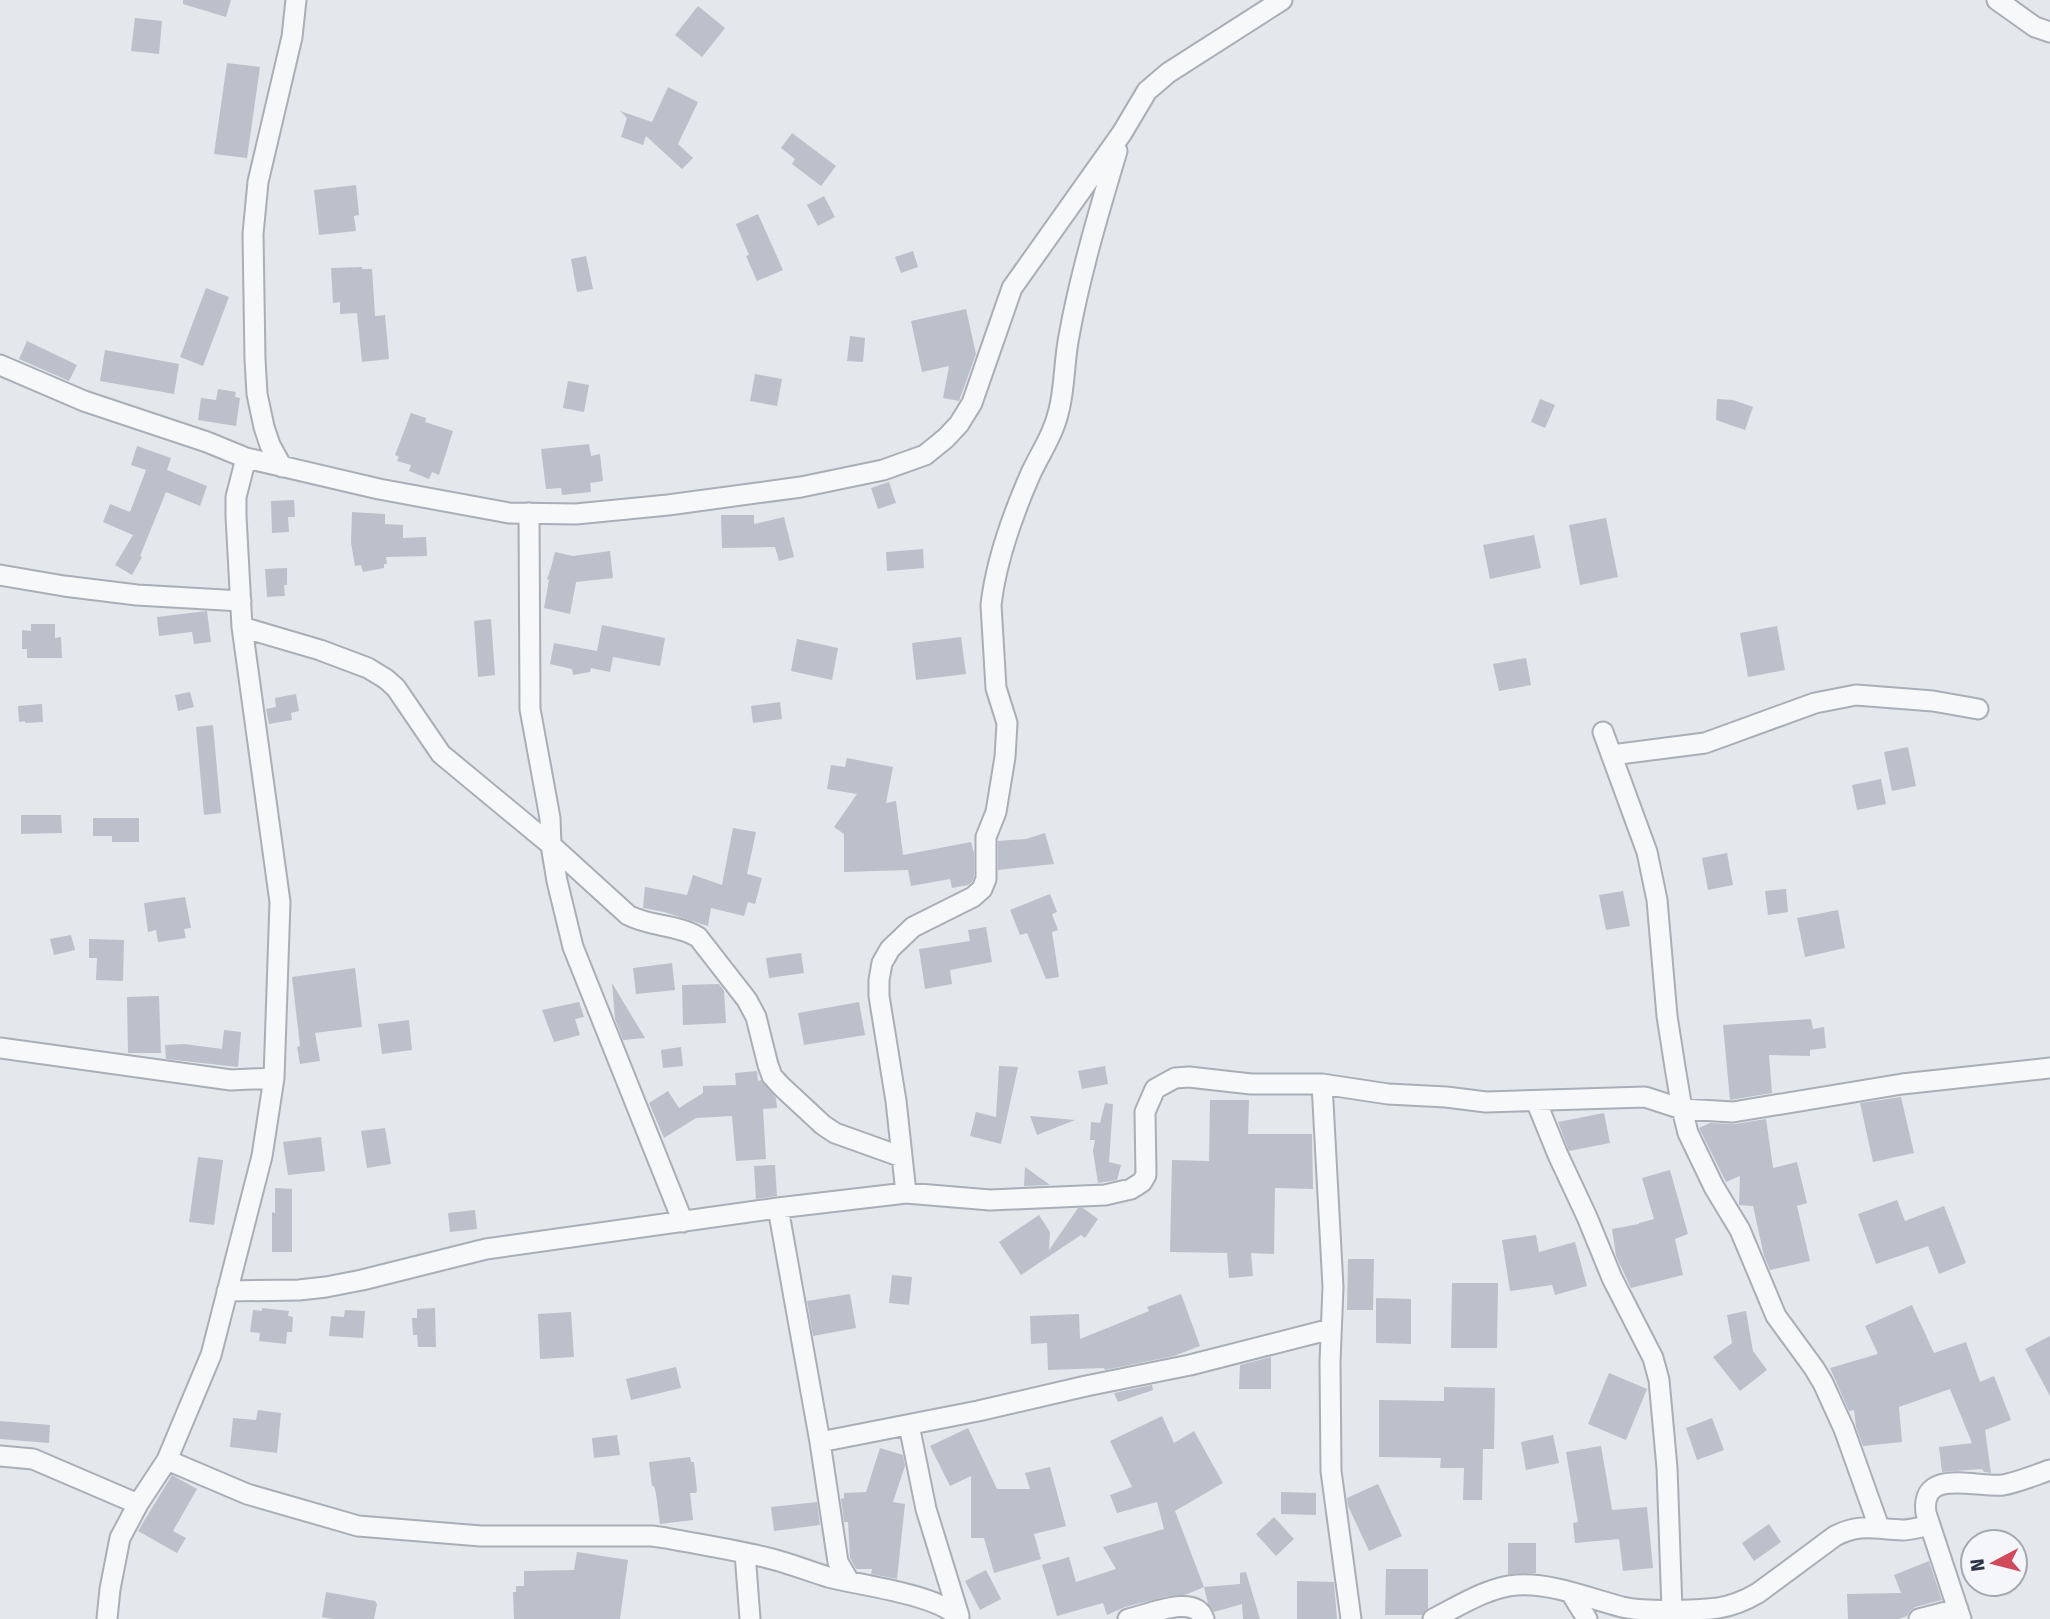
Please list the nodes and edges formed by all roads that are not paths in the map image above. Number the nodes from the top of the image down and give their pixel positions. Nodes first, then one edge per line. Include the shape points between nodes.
1 (296, 0) edge
2 (1282, 0) edge
3 (1997, 0) edge
4 (2050, 32) edge
5 (1122, 133) junction
6 (0, 365) edge
7 (246, 458) junction
8 (282, 467) junction
9 (529, 513) junction
10 (0, 575) edge
11 (241, 601) junction
12 (242, 626) junction
13 (1978, 709) dead end
14 (1602, 732) dead end
15 (1612, 755) junction
16 (551, 845) junction
17 (0, 1048) edge
18 (2050, 1068) edge
19 (274, 1078) junction
20 (1322, 1084) junction
21 (1536, 1101) junction
22 (1682, 1109) junction
23 (902, 1157) junction
24 (906, 1194) junction
25 (778, 1208) junction
26 (682, 1222) junction
27 (227, 1291) junction
28 (1331, 1329) junction
29 (909, 1425) junction
30 (820, 1442) junction
31 (0, 1456) edge
32 (167, 1460) junction
33 (2050, 1470) edge
34 (138, 1504) junction
35 (1930, 1525) junction
36 (1879, 1527) junction
37 (745, 1553) junction
38 (849, 1581) junction
39 (1571, 1593) junction
40 (1672, 1610) junction
41 (1959, 1614) edge
42 (959, 1618) edge
43 (107, 1619) edge
44 (750, 1619) edge
45 (1128, 1619) edge
46 (1204, 1619) edge
47 (1350, 1619) edge
48 (1433, 1619) edge
49 (1587, 1619) edge
50 (1919, 1619) edge

1 - 8 street via 292,37 258,182 253,234 257,394 270,446
2 - 5 street via 1160,78
3 - 4 street
5 - 9 street via 1012,288 972,403 946,438 925,455 883,470 769,491 576,514
5 - 23 street via 1069,337 1060,409 1020,499 993,594 996,688 1007,723 996,812 986,837 986,879 972,897 913,927 882,963 879,996
6 - 7 street via 85,401
7 - 8 street
7 - 11 street via 236,497
8 - 9 street via 486,510
9 - 16 street via 530,709
10 - 11 street via 137,595
11 - 12 street
12 - 16 street via 368,668 386,679 441,754
12 - 19 street via 280,902
13 - 15 street via 1856,695 1815,703 1706,743
14 - 15 street
15 - 22 street via 1647,852 1657,900 1667,1016
16 - 23 street via 628,915 698,937 754,1011 768,1066 780,1086 835,1133
16 - 26 street via 573,947
17 - 19 street via 231,1080
18 - 22 street via 1902,1084 1733,1112
19 - 27 street via 262,1156
20 - 21 street via 1486,1102
20 - 24 street via 1175,1078 1155,1089 1145,1112 1146,1175 1131,1189 1105,1195 990,1200
20 - 28 street via 1333,1287
21 - 22 street via 1645,1097
21 - 40 street via 1659,1380
22 - 36 street via 1688,1133 1740,1230 1776,1316 1823,1383
23 - 24 street
24 - 25 street
25 - 26 street
25 - 30 street
26 - 27 street via 486,1250 326,1287
27 - 32 street via 211,1355
28 - 29 street via 1190,1365
28 - 47 street via 1331,1471
29 - 30 street
29 - 42 street via 926,1509
30 - 38 street via 838,1562
31 - 34 street via 33,1458
32 - 34 street
32 - 37 street via 247,1494 358,1526 481,1536 652,1536
33 - 35 street via 2007,1484 1938,1485 1926,1498
34 - 43 street via 120,1538
35 - 36 street via 1912,1530
35 - 41 street
36 - 40 street via 1864,1526 1835,1536 1746,1600 1720,1608
37 - 38 street
37 - 44 street
38 - 42 street via 928,1600
39 - 40 street via 1626,1608
39 - 48 street via 1516,1585 1490,1591
39 - 49 street
41 - 50 street
45 - 46 street via 1181,1605 1198,1609

